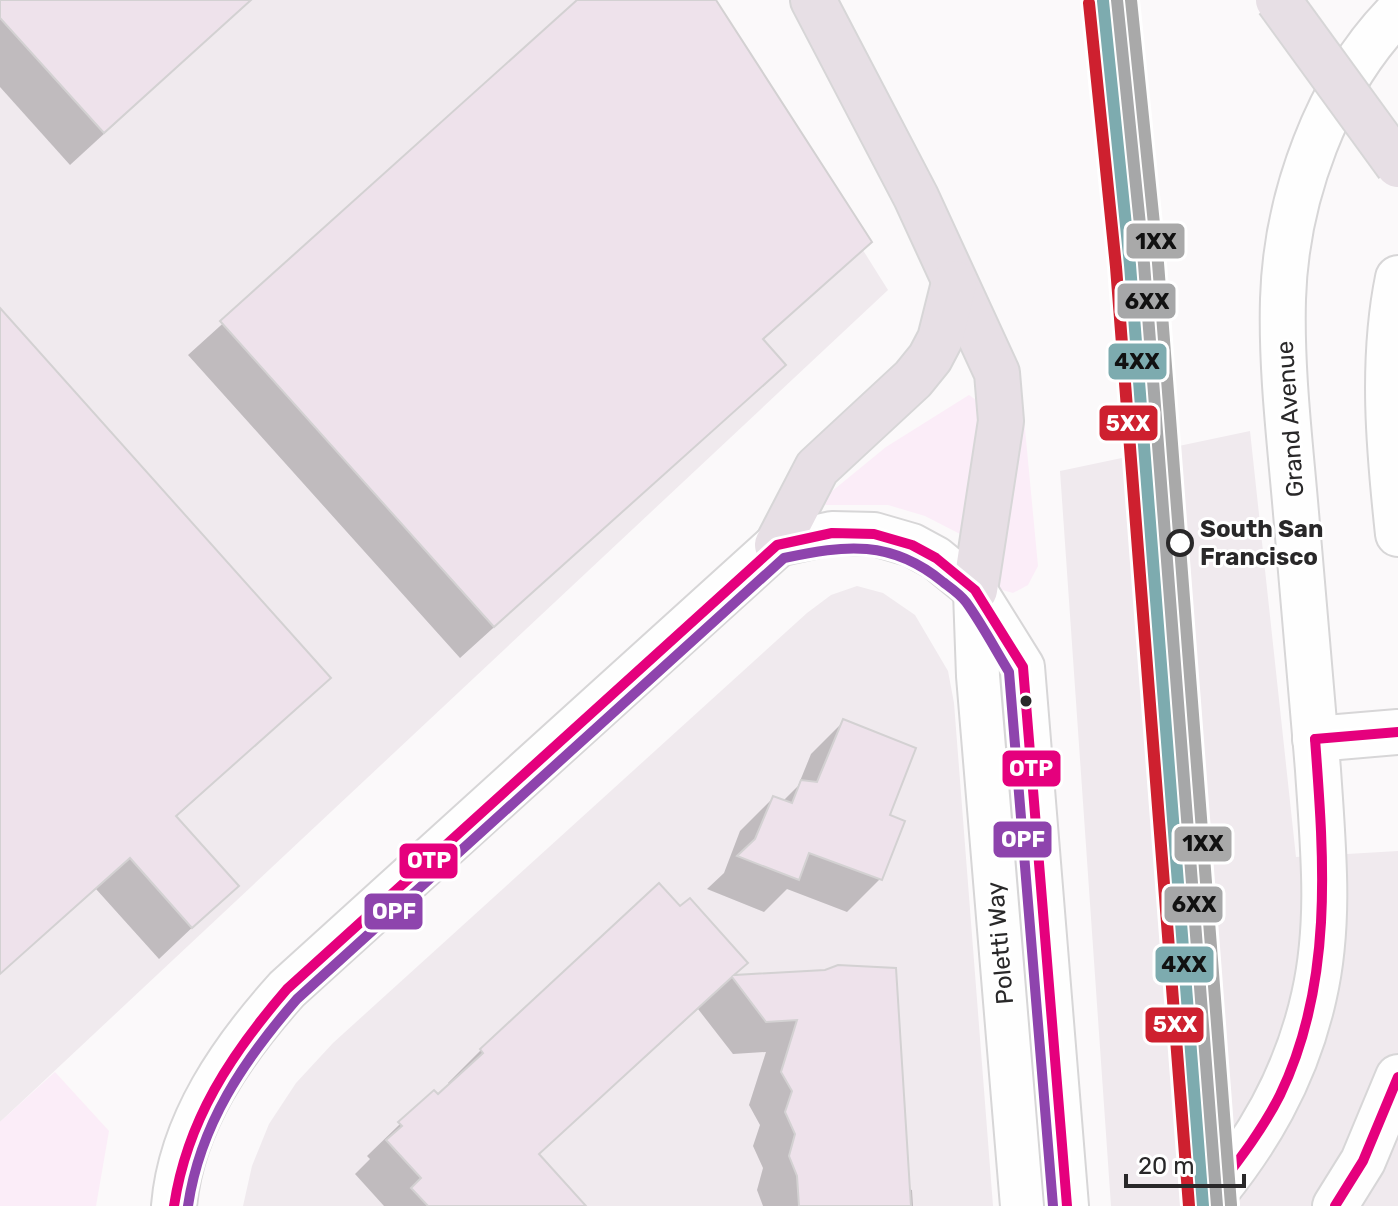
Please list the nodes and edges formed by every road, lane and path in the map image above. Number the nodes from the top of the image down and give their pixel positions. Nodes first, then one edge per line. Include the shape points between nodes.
1 (813, 0) edge
2 (1278, 0) edge
3 (1398, 12) edge
4 (1398, 165) edge
5 (1398, 278) edge
6 (954, 283) junction
7 (1398, 534) edge
8 (777, 545) junction
9 (975, 590) junction
10 (1398, 732) edge
11 (1315, 739) junction
12 (1398, 1077) edge
13 (174, 1206) edge
14 (1022, 1206) edge
15 (1067, 1206) edge
16 (1204, 1206) edge
17 (1335, 1206) edge

1 - 6 highway via 916,197
2 - 4 highway, bridge
3 - 11 main road, Grand Avenue via 1355,66 1328,117 1296,206 1287,255 1283,299 1288,423
5 - 7 main road via 1389,362
6 - 8 highway via 930,358 817,468
6 - 9 highway via 997,373 1001,421
8 - 9 street via 832,533 874,534 936,558
8 - 13 main road via 287,989 255,1024 206,1100
9 - 14 street, Poletti Way
9 - 15 street, Poletti Way via 1023,667
10 - 11 main road
11 - 16 main road, Grand Avenue via 1325,916 1303,1038 1272,1112
12 - 17 main road via 1363,1161

